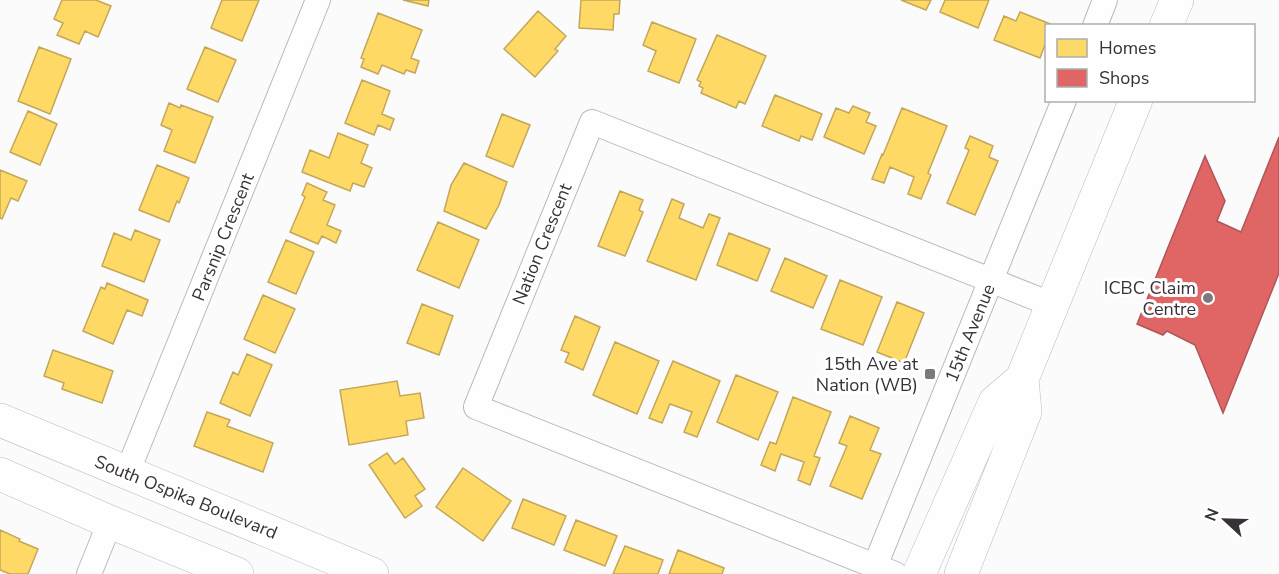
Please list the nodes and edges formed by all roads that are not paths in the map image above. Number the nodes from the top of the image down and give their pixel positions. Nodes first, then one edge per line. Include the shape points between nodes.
1 (318, 0) edge
2 (1105, 0) edge
3 (1177, 0) edge
4 (1096, 24) edge
5 (1167, 24) edge
6 (1063, 102) edge
7 (1135, 102) edge
8 (991, 280) junction
9 (1053, 305) junction
10 (1022, 379) junction
11 (0, 420) edge
12 (127, 473) junction
13 (0, 474) edge
14 (110, 522) junction
15 (885, 570) edge
16 (89, 574) edge
17 (237, 574) edge
18 (372, 574) edge
19 (919, 574) edge
20 (961, 574) edge

1 - 12 street, Parsnip Crescent
2 - 4 street
3 - 5 main road
6 - 8 street, 15th Avenue
7 - 9 main road
8 - 9 street, Nation Crescent
8 - 15 street, 15th Avenue
8 - 15 street, Nation Crescent via 592,122 480,396 476,407
9 - 10 main road
10 - 19 main road via 995,402
10 - 20 main road via 1025,412
11 - 12 main road, South Ospika Boulevard
12 - 18 main road, South Ospika Boulevard
13 - 14 main road
14 - 16 street
14 - 17 main road

